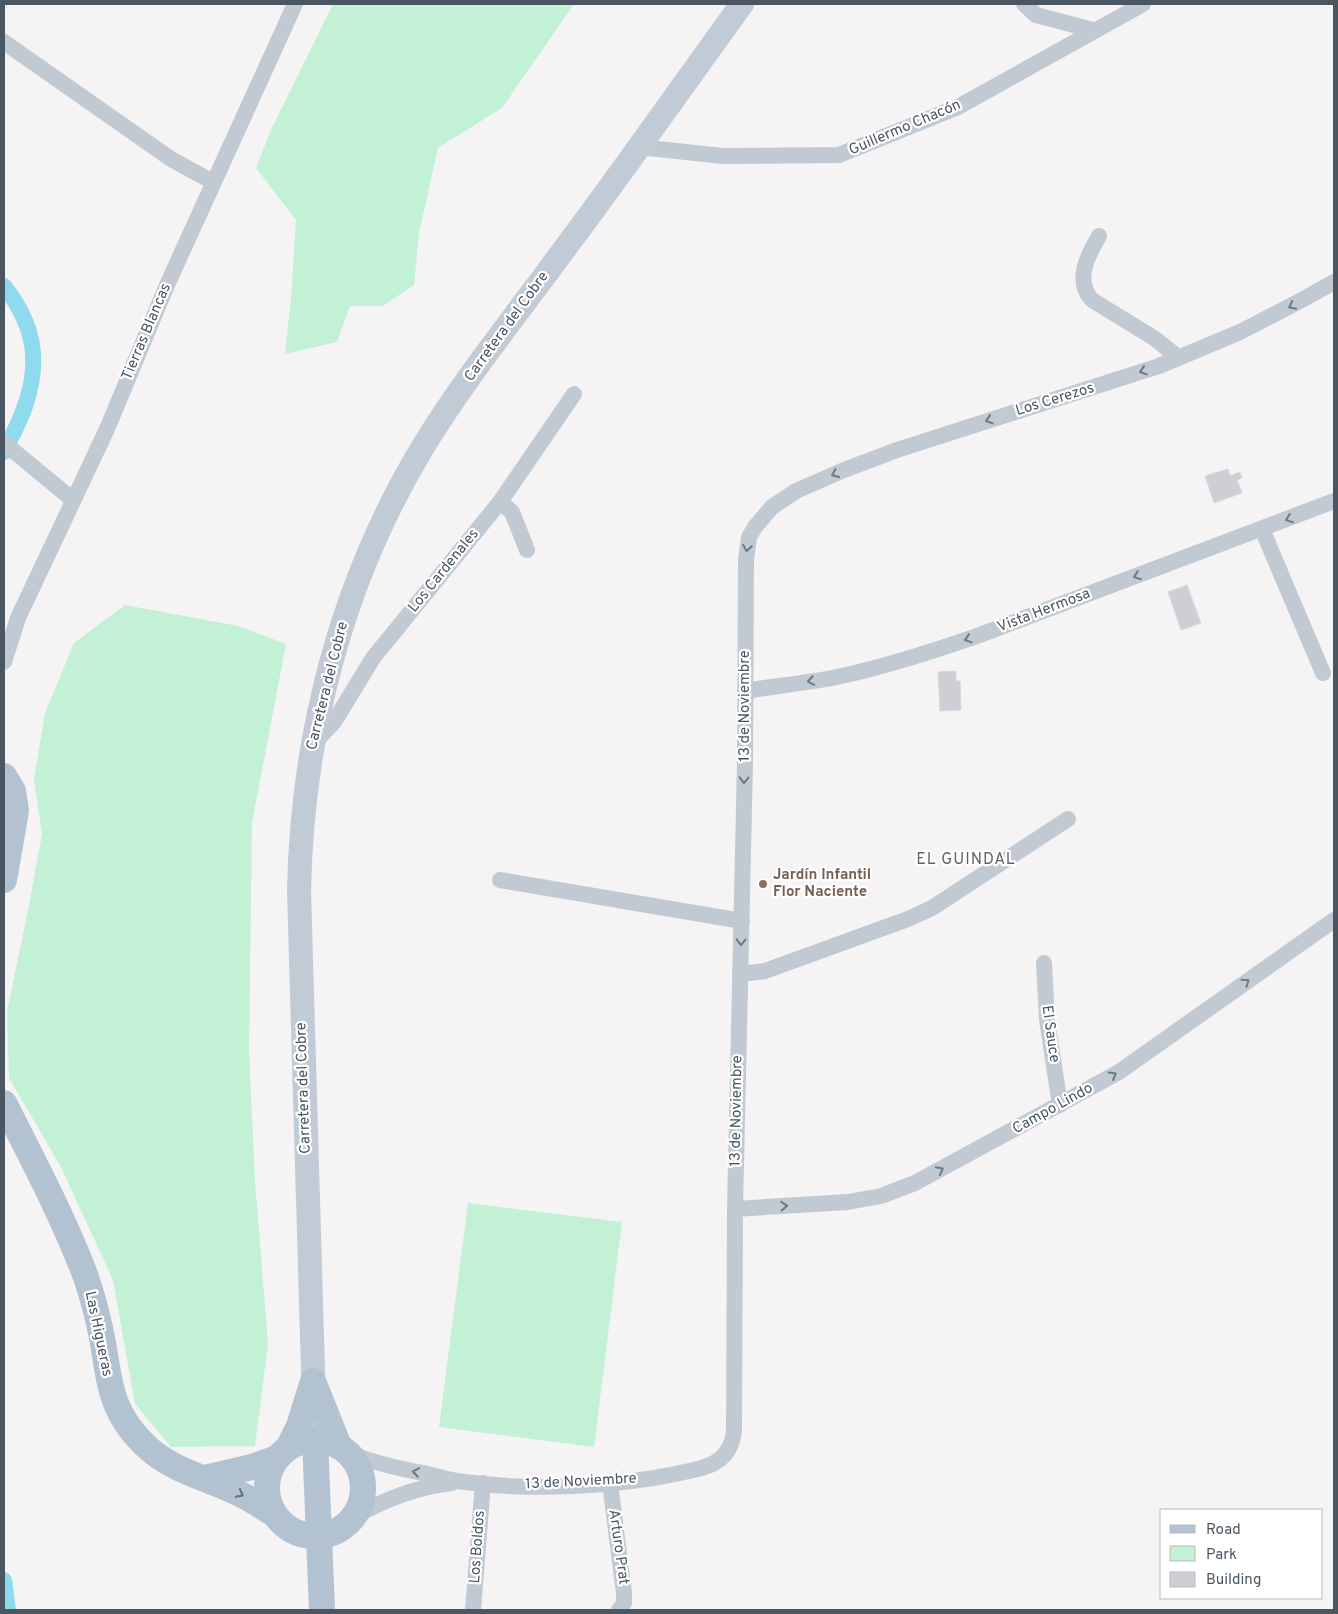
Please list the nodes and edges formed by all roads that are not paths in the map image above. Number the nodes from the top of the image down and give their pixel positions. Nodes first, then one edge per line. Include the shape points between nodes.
1 (295, 4) edge
2 (742, 4) edge
3 (1024, 4) edge
4 (1142, 4) edge
5 (1093, 30) junction
6 (4, 42) edge
7 (639, 147) junction
8 (213, 182) junction
9 (1099, 236) dead end
10 (1334, 282) edge
11 (1179, 358) junction
12 (574, 394) dead end
13 (10, 448) edge
14 (73, 500) junction
15 (1334, 501) edge
16 (500, 502) junction
17 (772, 507) joint
18 (1262, 529) junction
19 (527, 550) dead end
20 (4, 662) edge
21 (1323, 673) dead end
22 (745, 691) junction
23 (312, 745) junction
24 (4, 776) edge
25 (1068, 819) dead end
26 (4, 880) edge
27 (500, 880) dead end
28 (1334, 920) edge
29 (742, 921) junction
30 (1044, 963) dead end
31 (740, 972) junction
32 (4, 1103) edge
33 (1060, 1105) junction
34 (735, 1209) junction
35 (313, 1381) junction
36 (315, 1439) junction
37 (343, 1449) junction
38 (282, 1453) junction
39 (205, 1478) junction
40 (464, 1482) junction
41 (483, 1483) junction
42 (610, 1483) junction
43 (276, 1518) junction
44 (349, 1522) junction
45 (318, 1537) junction
46 (320, 1584) junction
47 (322, 1610) edge
48 (474, 1610) edge
49 (619, 1610) edge

1 - 8 street, Tierras Blancas
2 - 7 main road, Carretera del Cobre
3 - 5 street via 1036,15
4 - 5 street, Guillermo Chacón
5 - 7 street, Guillermo Chacón via 958,107 839,155 723,156
6 - 8 street via 171,159
7 - 23 main road, Carretera del Cobre via 451,404 407,476 374,542 349,603 331,659
8 - 14 street, Tierras Blancas via 166,285 107,429
9 - 11 street via 1086,262 1083,276 1085,293
10 -> 11 street, Los Cerezos via 1247,329
11 -> 17 street, Los Cerezos via 862,463 796,490
12 - 16 street, Los Cardenales
13 - 14 street
14 - 20 street, Tierras Blancas via 18,618
15 -> 18 street, Vista Hermosa
16 - 19 street via 512,512
16 - 23 street, Los Cardenales via 373,658 334,722
17 -> 22 street, 13 de Noviembre via 754,527 747,546
18 - 21 street
18 -> 22 street, Vista Hermosa via 934,651 835,677
22 -> 29 street, 13 de Noviembre
23 - 35 main road, Carretera del Cobre via 304,803 299,891
24 - 26 main road via 13,791 16,811
25 - 31 street via 924,912 765,971
27 - 29 street
33 -> 28 street, Campo Lindo via 1119,1072
29 -> 31 street, 13 de Noviembre
30 - 33 street, El Sauce via 1047,1020
31 - 34 street, 13 de Noviembre
32 - 39 main road, Las Higueras via 59,1212 86,1278 98,1320 108,1382 120,1412 137,1438 154,1454 174,1467
34 -> 33 street, Campo Lindo via 848,1202 880,1196 915,1183
34 - 42 street, 13 de Noviembre via 734,1430 730,1446 720,1459 706,1466
35 - 36 main road, Carretera del Cobre
35 - 37 main road
35 - 38 main road via 299,1426
36 - 37 main road
36 - 38 main road via 300,1442
36 - 45 main road, Carretera del Cobre
40 -> 37 street, 13 de Noviembre via 367,1460
37 - 44 main road via 355,1461 363,1483 362,1501
38 - 39 main road via 252,1467
38 - 43 main road via 270,1469 267,1482 267,1494
39 -> 43 main road via 239,1493
40 - 41 street, 13 de Noviembre
40 - 44 street, 13 de Noviembre via 397,1495
41 - 42 street, 13 de Noviembre via 557,1486
41 - 48 street, Los Boldos
42 - 49 street, Arturo Prat via 624,1593 624,1602
43 - 45 main road via 290,1530
43 - 46 main road
44 - 45 main road via 331,1534
44 - 46 main road
45 - 46 main road, Carretera del Cobre
46 - 47 main road, Carretera del Cobre

